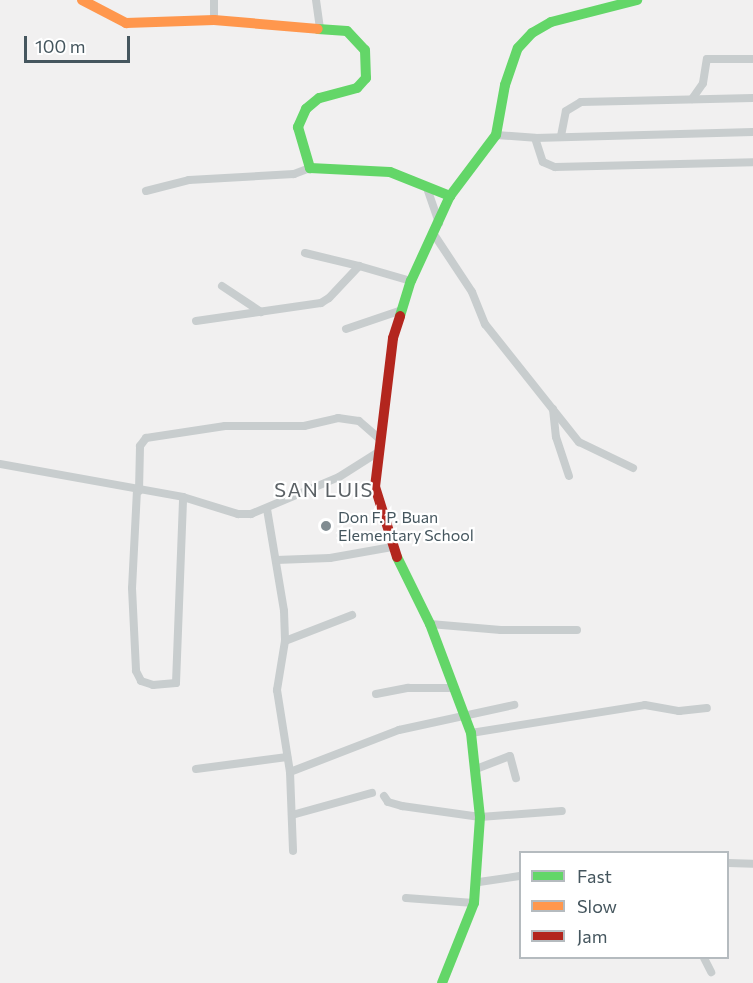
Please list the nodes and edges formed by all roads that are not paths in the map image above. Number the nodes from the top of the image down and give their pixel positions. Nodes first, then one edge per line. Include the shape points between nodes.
1 (82, 0) edge
2 (214, 0) edge
3 (316, 0) edge
4 (638, 0) edge
5 (214, 20) junction
6 (320, 29) junction
7 (753, 59) edge
8 (753, 98) edge
9 (692, 99) junction
10 (753, 132) edge
11 (496, 135) junction
12 (561, 136) junction
13 (535, 138) junction
14 (753, 162) edge
15 (310, 168) junction
16 (427, 188) junction
17 (146, 191) dead end
18 (450, 196) junction
19 (439, 224) junction
20 (435, 236) junction
21 (305, 253) dead end
22 (359, 266) junction
23 (411, 281) junction
24 (222, 286) dead end
25 (399, 311) junction
26 (261, 312) junction
27 (196, 321) dead end
28 (346, 328) dead end
29 (552, 407) junction
30 (380, 439) junction
31 (377, 453) junction
32 (0, 464) edge
33 (633, 468) dead end
34 (569, 476) dead end
35 (138, 491) junction
36 (183, 496) junction
37 (267, 509) junction
38 (392, 547) junction
39 (276, 561) junction
40 (352, 615) dead end
41 (430, 624) junction
42 (577, 630) dead end
43 (285, 641) junction
44 (453, 688) junction
45 (376, 694) dead end
46 (514, 705) dead end
47 (707, 708) dead end
48 (462, 714) junction
49 (471, 733) junction
50 (287, 758) junction
51 (196, 769) dead end
52 (476, 769) junction
53 (290, 772) junction
54 (516, 778) dead end
55 (372, 793) dead end
56 (384, 796) dead end
57 (562, 811) dead end
58 (292, 815) junction
59 (480, 817) junction
60 (293, 851) dead end
61 (729, 864) edge
62 (753, 864) edge
63 (519, 876) edge
64 (478, 882) junction
65 (406, 898) dead end
66 (474, 903) junction
67 (705, 959) edge
68 (711, 972) dead end
69 (442, 983) edge

1 - 5 street via 126,23
2 - 5 street
3 - 6 street
4 - 11 street via 551,22 532,33 518,48
5 - 6 street
6 - 15 street via 347,32 357,38 365,50 366,78 357,88 319,98 306,109 298,127
7 - 9 street via 707,59 703,83
8 - 9 street
9 - 12 street via 574,104 566,111
10 - 12 street
11 - 13 street
11 - 18 street
12 - 13 street
13 - 14 street via 543,162 555,167
15 - 16 street via 390,172
15 - 17 street via 294,174 189,180
16 - 18 street
16 - 19 street
18 - 19 street
19 - 20 street
20 - 23 street
20 - 29 street via 471,292 485,324
21 - 22 street
22 - 23 street
22 - 26 street via 321,303
23 - 25 street
24 - 26 street
25 - 28 street
25 - 30 street
26 - 27 street
29 - 33 street via 579,442
29 - 34 street via 556,437
30 - 31 street
30 - 35 street via 359,421 338,418 304,426 225,426 146,438 140,446
31 - 37 street via 339,477
31 - 38 street via 375,486
32 - 35 street
35 - 36 street
35 - 36 street via 132,588 136,671 141,681 153,685 176,683
36 - 37 street via 238,514
37 - 39 street
38 - 39 street via 330,558
38 - 41 street
39 - 43 street
40 - 43 street
41 - 42 street via 501,630
41 - 44 street
43 - 50 street via 277,690
44 - 45 street via 408,688
44 - 48 street
46 - 48 street
47 - 49 street via 679,711 645,705
48 - 49 street
48 - 53 street via 399,730
49 - 52 street
50 - 51 street
50 - 53 street
52 - 54 street via 510,756
52 - 59 street
53 - 58 street
55 - 58 street
56 - 59 street via 388,802 402,806
57 - 59 street
58 - 60 street
59 - 64 street
61 - 62 street
63 - 64 street
64 - 66 street
65 - 66 street
66 - 69 street
67 - 68 street

